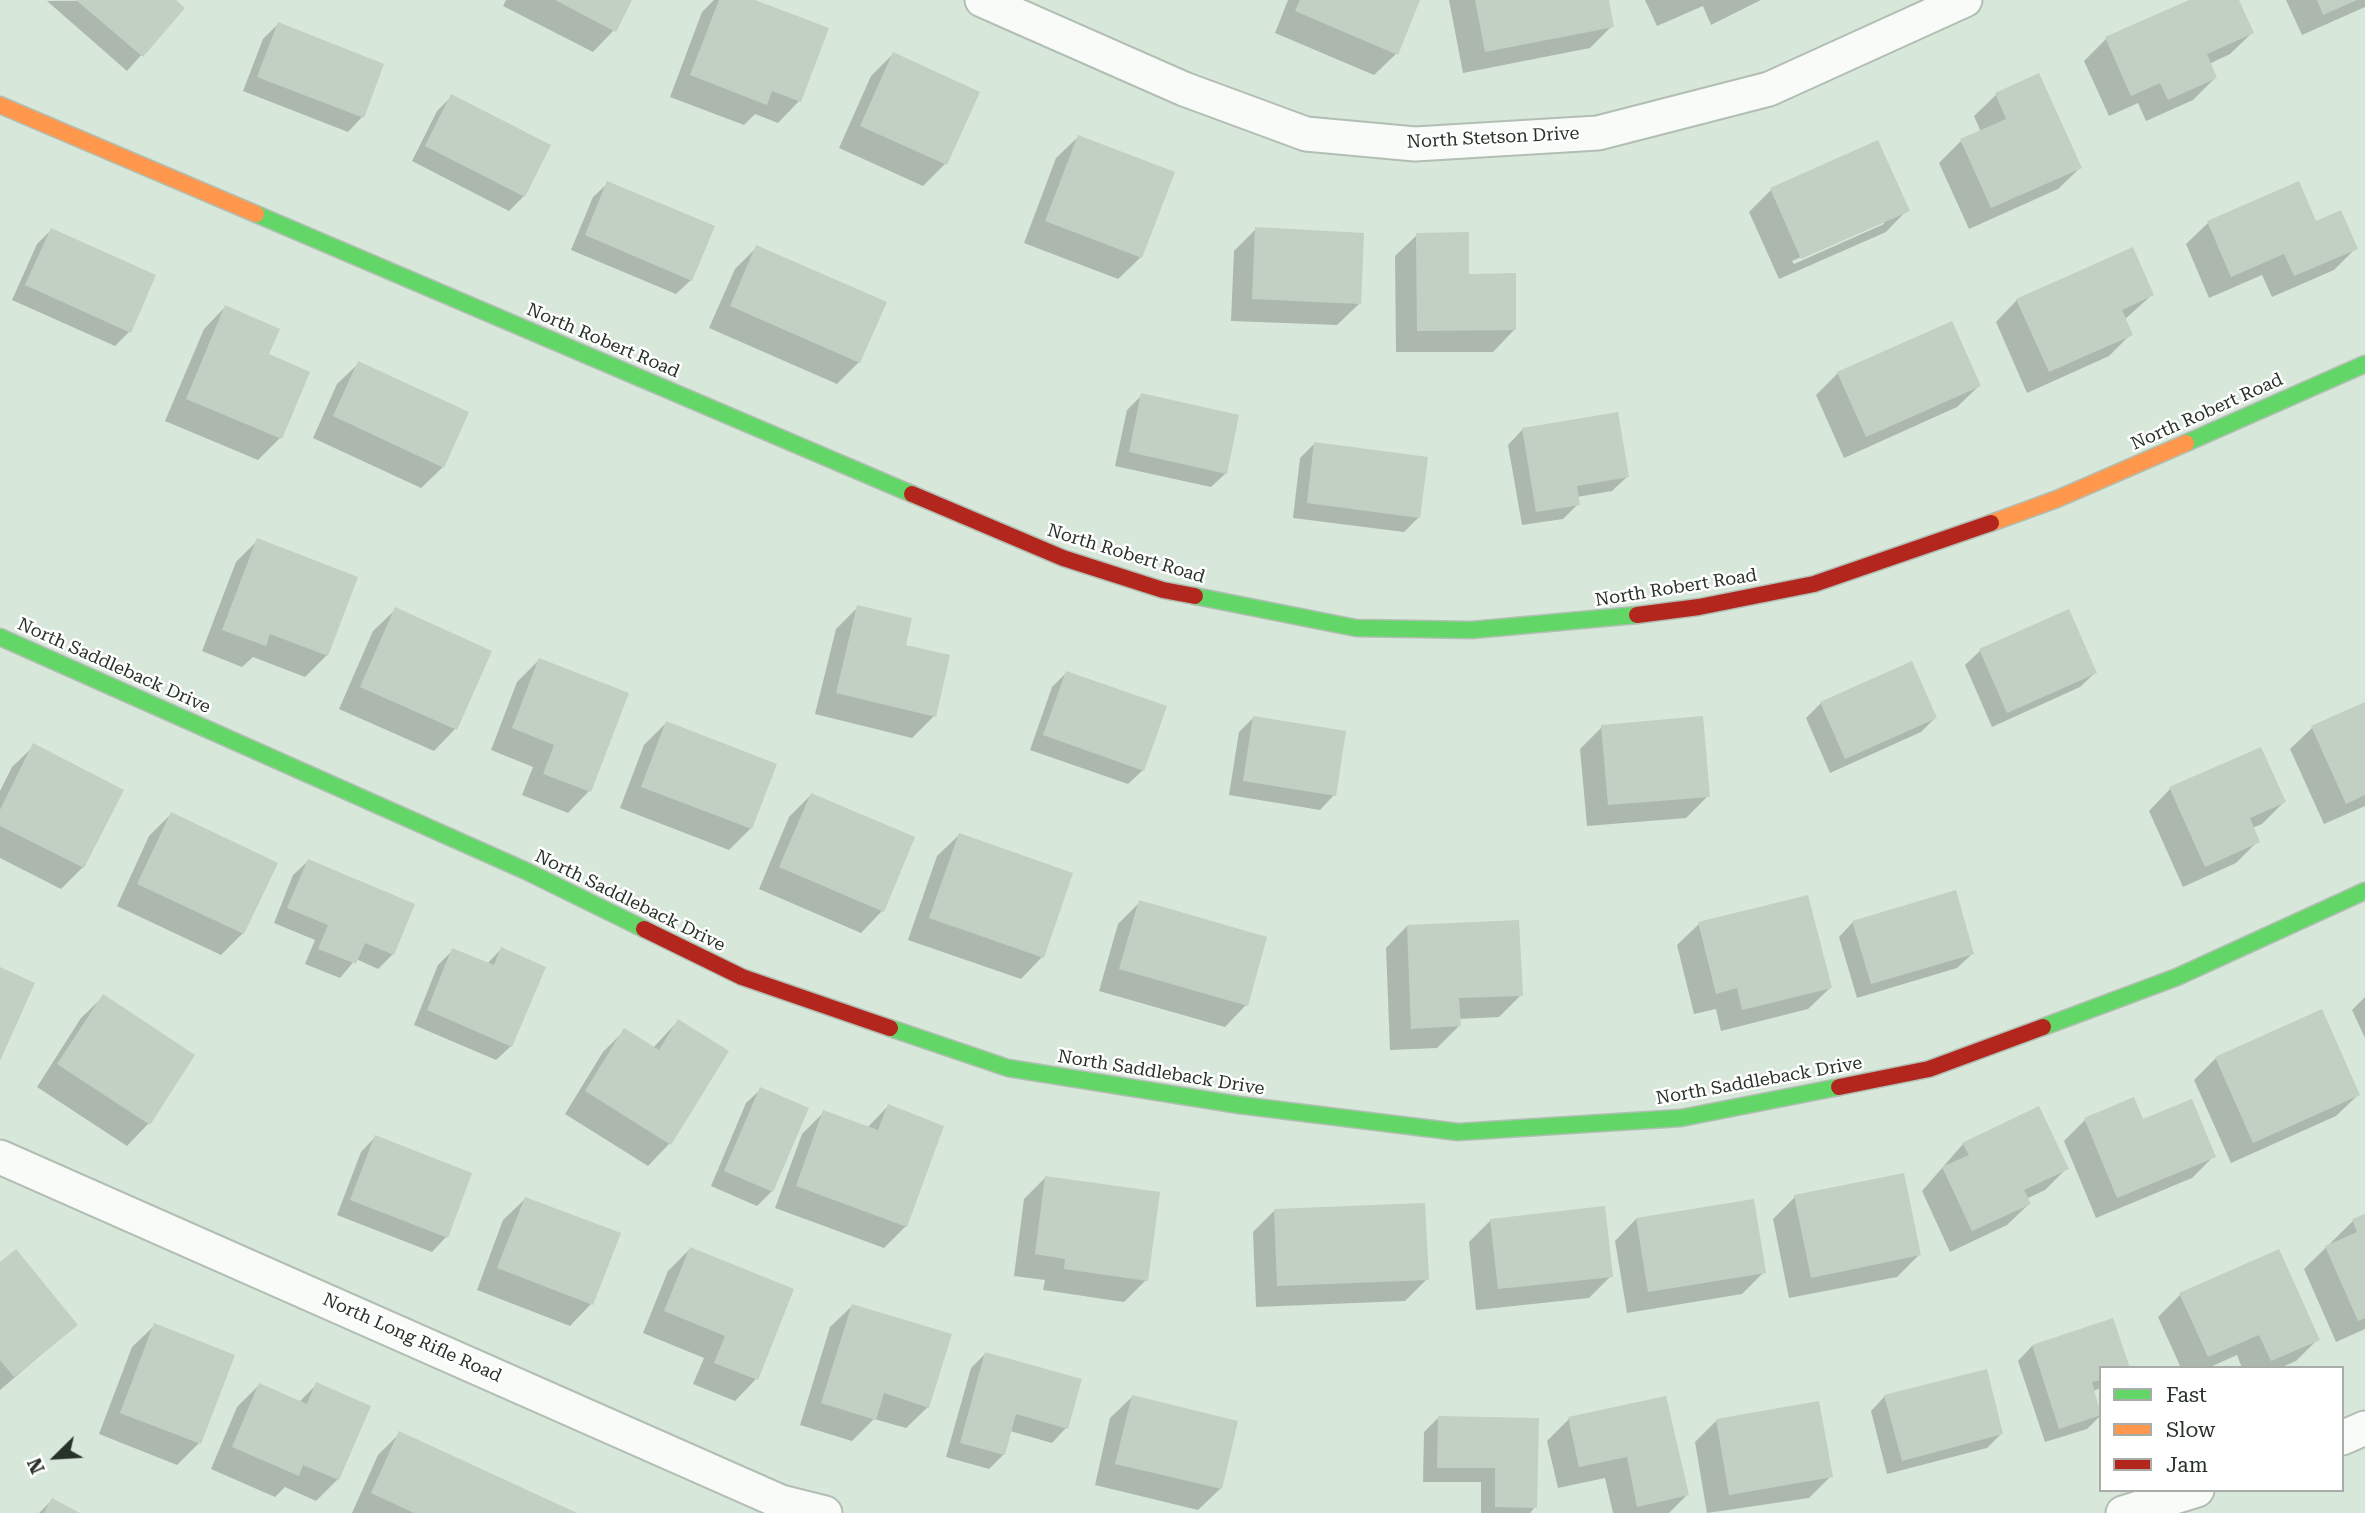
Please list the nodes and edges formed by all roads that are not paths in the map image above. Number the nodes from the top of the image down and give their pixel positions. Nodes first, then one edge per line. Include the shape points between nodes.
1 (982, 0) edge
2 (1965, 0) edge
3 (0, 105) edge
4 (2365, 364) edge
5 (0, 637) edge
6 (2365, 891) edge
7 (0, 1157) edge
8 (2365, 1428) edge
9 (2344, 1437) edge
10 (2191, 1492) edge
11 (825, 1513) edge
12 (2123, 1513) edge

1 - 2 street, North Stetson Drive via 1184,89 1306,134 1415,144 1598,133 1755,92
3 - 4 main road, North Robert Road via 1063,558 1163,590 1356,628 1472,630 1589,622 1699,607 1814,584 2057,499
5 - 6 main road, North Saddleback Drive via 526,872 742,977 1007,1068 1239,1105 1458,1132 1681,1118 1929,1069 2177,977
7 - 11 street, North Long Rifle Road via 781,1502
8 - 9 street
10 - 12 street

